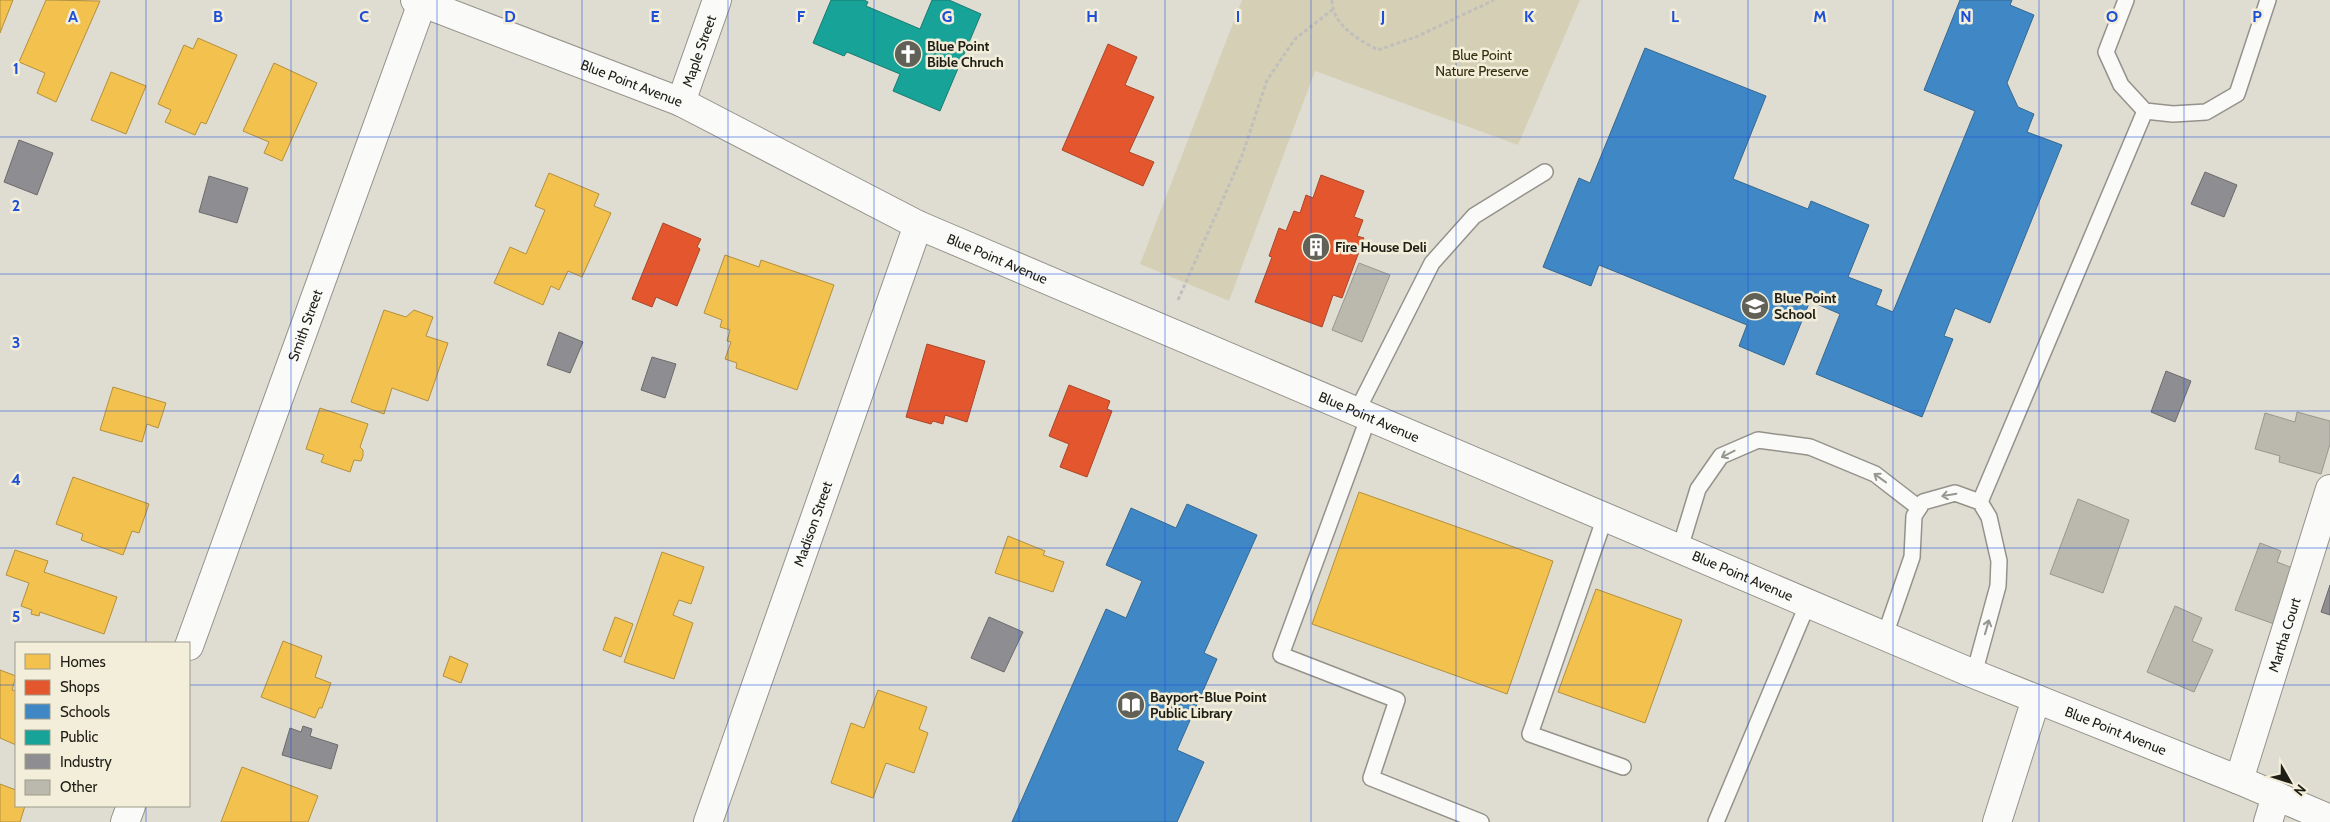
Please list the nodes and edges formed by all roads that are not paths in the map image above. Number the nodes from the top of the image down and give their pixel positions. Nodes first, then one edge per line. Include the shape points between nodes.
1 (716, 0) edge
2 (2126, 0) edge
3 (2268, 0) edge
4 (419, 2) edge
5 (681, 102) junction
6 (2145, 111) junction
7 (1545, 172) dead end
8 (918, 225) junction
9 (1363, 414) junction
10 (2330, 489) edge
11 (1980, 502) junction
12 (1919, 508) junction
13 (1605, 517) junction
14 (1680, 548) junction
15 (1808, 603) junction
16 (1885, 635) junction
17 (190, 643) edge
18 (1974, 674) junction
19 (2036, 699) junction
20 (1622, 766) dead end
21 (2239, 780) junction
22 (2276, 796) junction
23 (131, 807) edge
24 (2330, 819) edge
25 (711, 821) edge
26 (125, 822) edge
27 (1480, 822) edge
28 (1716, 822) edge
29 (1997, 822) edge
30 (2268, 822) edge

1 - 5 street, Maple Street
2 - 6 lane via 2106,52 2121,85
3 - 6 lane via 2237,94 2206,112 2173,114
4 - 5 street, Blue Point Avenue
4 - 17 street, Smith Street
5 - 8 street, Blue Point Avenue
6 - 11 lane
7 - 9 lane via 1474,216 1432,263
8 - 9 street, Blue Point Avenue
8 - 25 street, Madison Street
9 - 13 street, Blue Point Avenue
9 - 27 lane via 1280,655 1397,700 1371,778
10 - 21 street, Martha Court
11 -> 12 lane via 1955,492 1923,502
18 -> 11 lane via 1998,586 1997,552 1989,517
12 -> 14 lane via 1874,474 1810,447 1758,440 1721,456 1698,489
12 - 16 lane via 1914,516 1912,557
13 - 14 street, Blue Point Avenue
13 - 20 lane via 1530,734
14 - 15 street, Blue Point Avenue
15 - 16 street, Blue Point Avenue
15 - 28 lane
16 - 18 street, Blue Point Avenue
18 - 19 street, Blue Point Avenue
19 - 21 street, Blue Point Avenue
19 - 29 street
21 - 22 street, Blue Point Avenue
22 - 24 street, Blue Point Avenue
22 - 30 street
23 - 26 street

